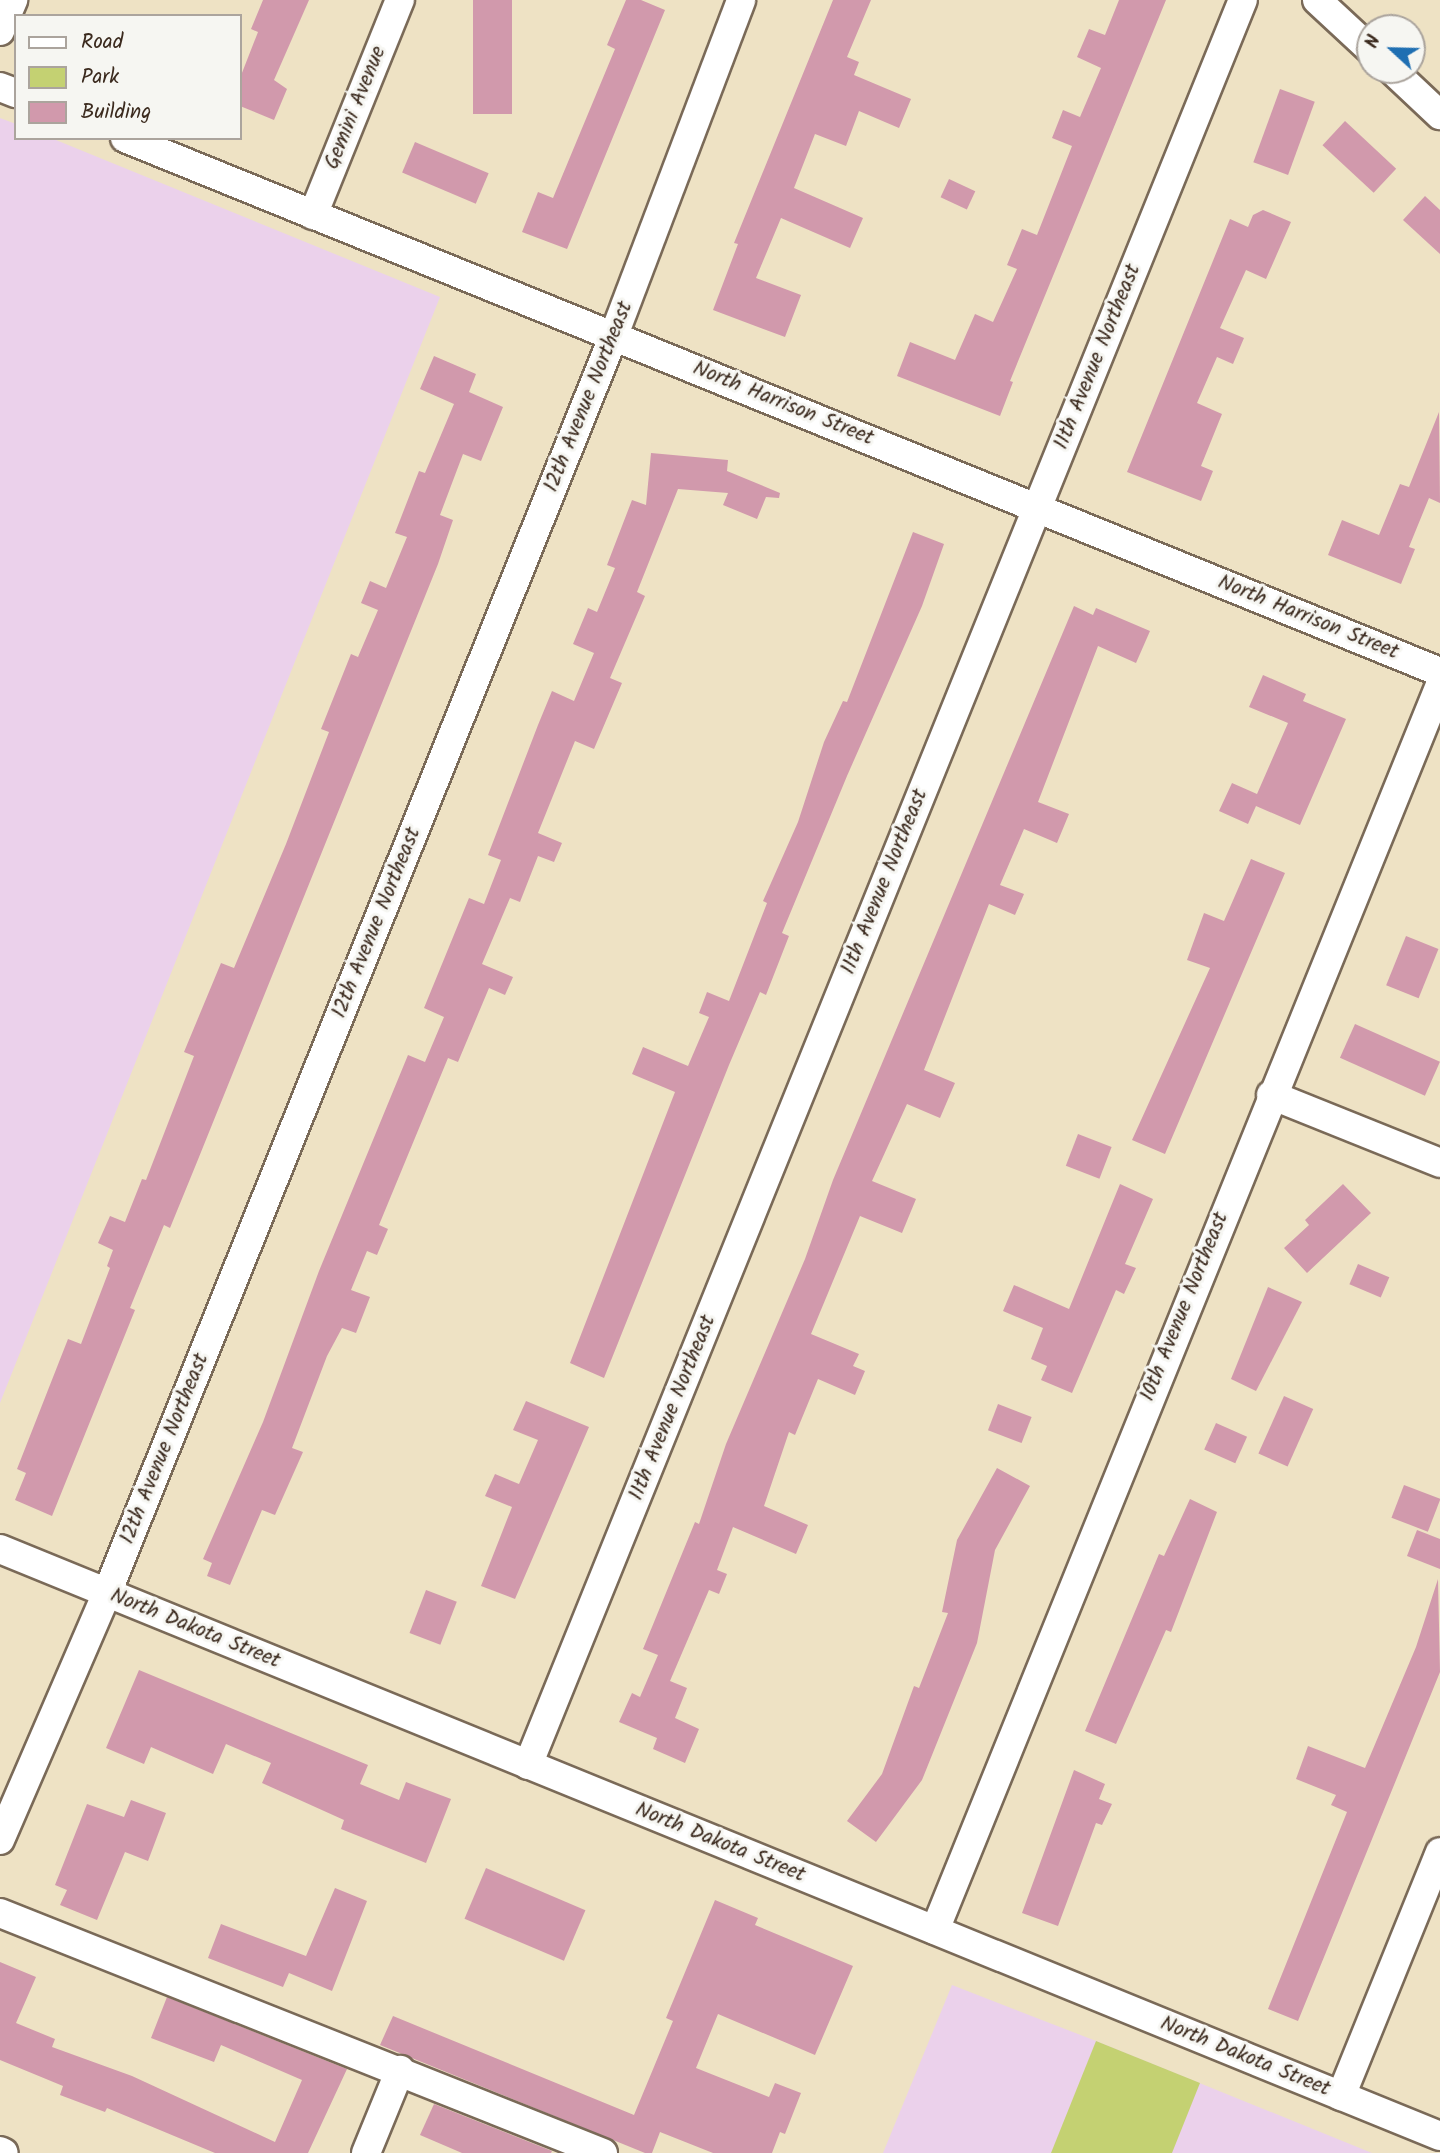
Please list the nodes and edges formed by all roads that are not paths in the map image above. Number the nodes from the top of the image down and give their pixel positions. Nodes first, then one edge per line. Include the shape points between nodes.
1 (13, 0) edge
2 (400, 0) edge
3 (741, 0) edge
4 (1243, 0) edge
5 (1317, 0) edge
6 (0, 31) edge
7 (1356, 36) edge
8 (1407, 84) edge
9 (1440, 115) edge
10 (130, 140) edge
11 (313, 215) junction
12 (614, 335) junction
13 (1037, 507) junction
14 (1440, 672) edge
15 (1440, 685) edge
16 (1271, 1095) junction
17 (1440, 1163) edge
18 (0, 1549) edge
19 (107, 1593) junction
20 (528, 1765) junction
21 (0, 1840) edge
22 (1440, 1852) edge
23 (0, 1913) edge
24 (934, 1930) junction
25 (400, 2070) junction
26 (1341, 2096) junction
27 (1440, 2136) edge
28 (366, 2153) edge
29 (603, 2153) edge

1 - 6 street
2 - 11 street, Gemini Avenue
3 - 12 street, 12th Avenue Northeast
4 - 13 street, 11th Avenue Northeast
5 - 7 street
8 - 9 street
10 - 11 street, North Harrison Street
11 - 12 street, North Harrison Street
12 - 13 street, North Harrison Street
12 - 19 street, 12th Avenue Northeast
13 - 14 street, North Harrison Street
13 - 20 street, 11th Avenue Northeast
15 - 16 street, 10th Avenue Northeast
16 - 17 street
16 - 24 street, 10th Avenue Northeast
18 - 19 street, North Dakota Street
19 - 20 street, North Dakota Street
19 - 21 street, 12th Avenue Northeast
20 - 24 street, North Dakota Street
22 - 26 street
23 - 25 street
24 - 26 street, North Dakota Street
25 - 28 street
25 - 29 street
26 - 27 street, North Dakota Street

